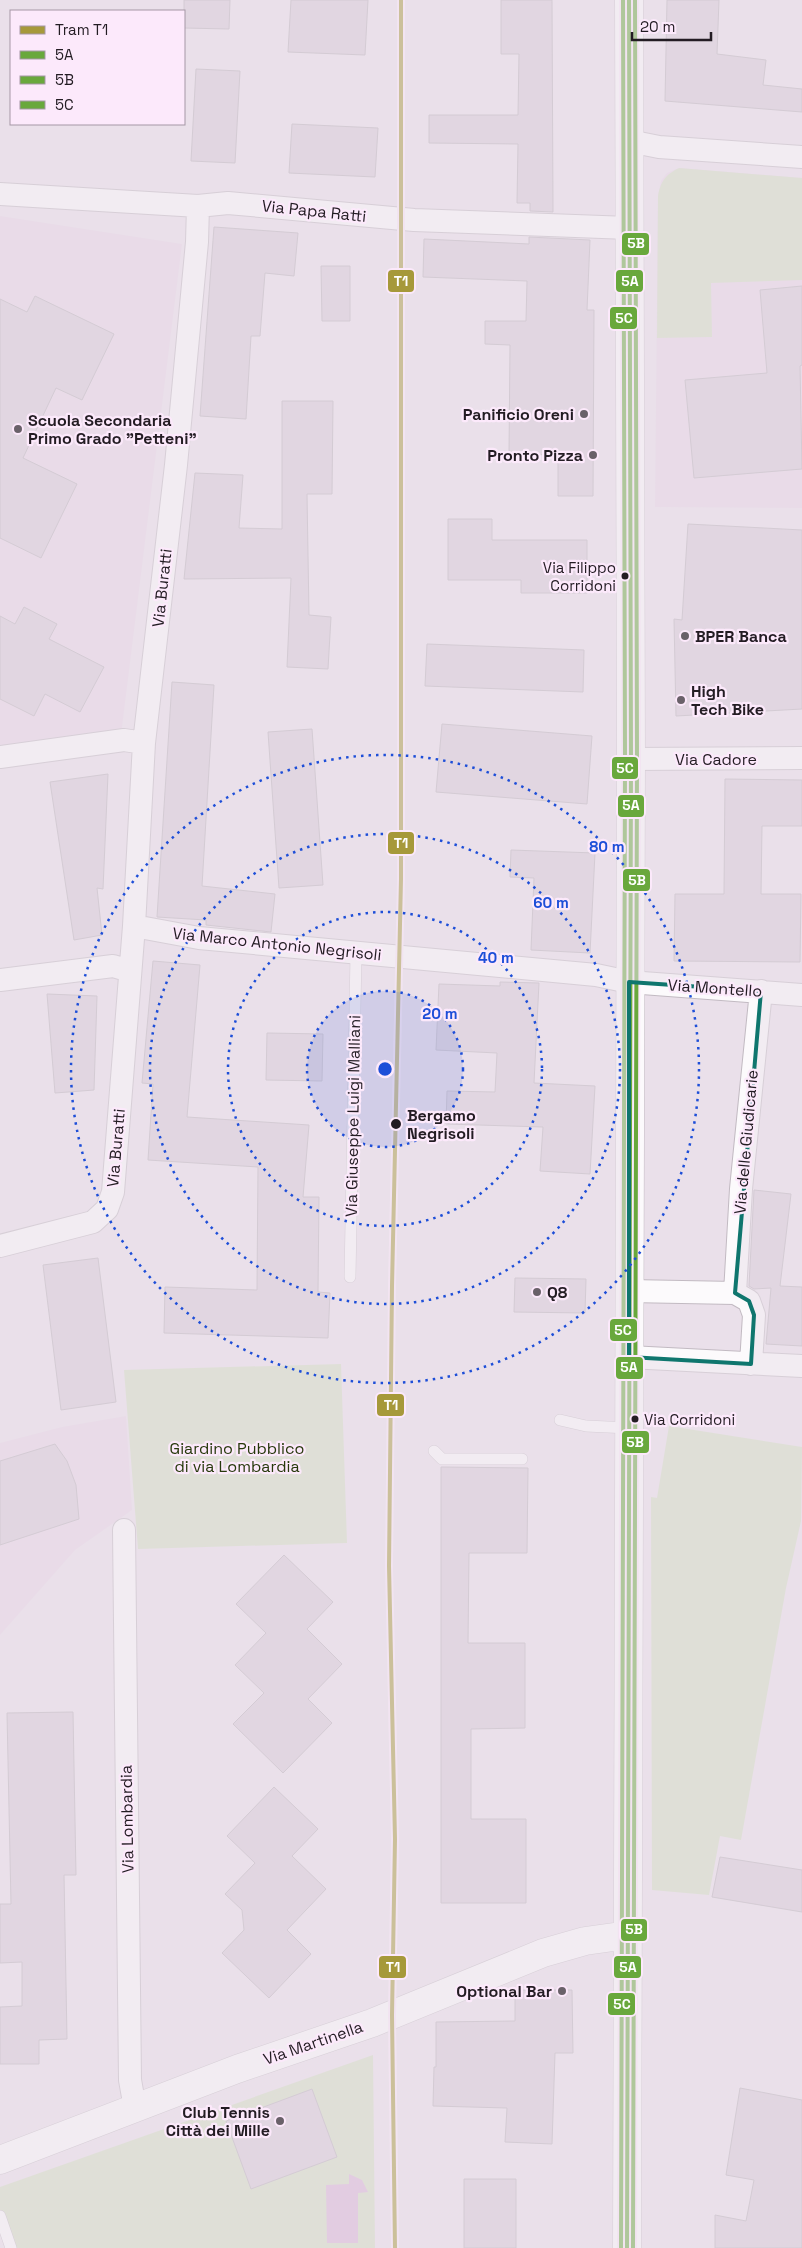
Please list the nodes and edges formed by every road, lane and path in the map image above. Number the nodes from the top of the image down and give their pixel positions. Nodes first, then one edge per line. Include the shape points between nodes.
1 (629, 0) edge
2 (629, 141) junction
3 (802, 158) edge
4 (0, 194) edge
5 (198, 206) junction
6 (629, 228) junction
7 (144, 743) junction
8 (0, 757) edge
9 (802, 758) edge
10 (631, 759) junction
11 (134, 926) junction
12 (356, 954) junction
13 (130, 971) junction
14 (0, 980) edge
15 (629, 982) junction
16 (761, 991) junction
17 (802, 995) edge
18 (0, 1246) edge
19 (350, 1277) dead end
20 (629, 1291) junction
21 (735, 1293) junction
22 (629, 1357) junction
23 (751, 1364) junction
24 (802, 1366) edge
25 (560, 1420) dead end
26 (628, 1428) junction
27 (434, 1451) dead end
28 (522, 1459) dead end
29 (124, 1530) dead end
30 (628, 1935) junction
31 (135, 2108) junction
32 (0, 2160) edge
33 (0, 2216) edge
34 (11, 2248) edge
35 (627, 2248) edge

1 - 2 street
2 - 3 street via 660,147
2 - 6 street
4 - 5 street, Via Papa Ratti
5 - 6 street, Via Papa Ratti via 228,203 414,220
5 - 7 street, Via Buratti via 176,465
6 - 10 street
7 - 8 street via 124,740
7 - 11 street, Via Buratti
9 - 10 street, Via Cadore
10 - 15 street
11 - 12 street, Via Marco Antonio Negrisoli via 200,938
11 - 13 street, Via Buratti
12 - 15 street, Via Marco Antonio Negrisoli via 596,975
12 - 19 lane, Via Giuseppe Luigi Malliani
13 - 14 street via 112,966
13 - 18 street, Via Buratti via 113,1192 107,1209 93,1222
15 - 16 street, Via Montello
15 - 20 street
16 - 17 street, Via Montello
16 - 21 street, Via delle Giudicarie via 741,1189
20 - 21 street
20 - 22 street
21 - 23 street via 749,1301 754,1315
22 - 23 street
22 - 26 street
23 - 24 street
25 - 26 lane via 586,1426
26 - 30 street
27 - 28 lane via 442,1460
29 - 31 street, Via Lombardia via 130,2080
30 - 31 street, Via Martinella via 585,1941 543,1954 380,2020
30 - 35 street
31 - 32 street, Via Martinella
33 - 34 lane

